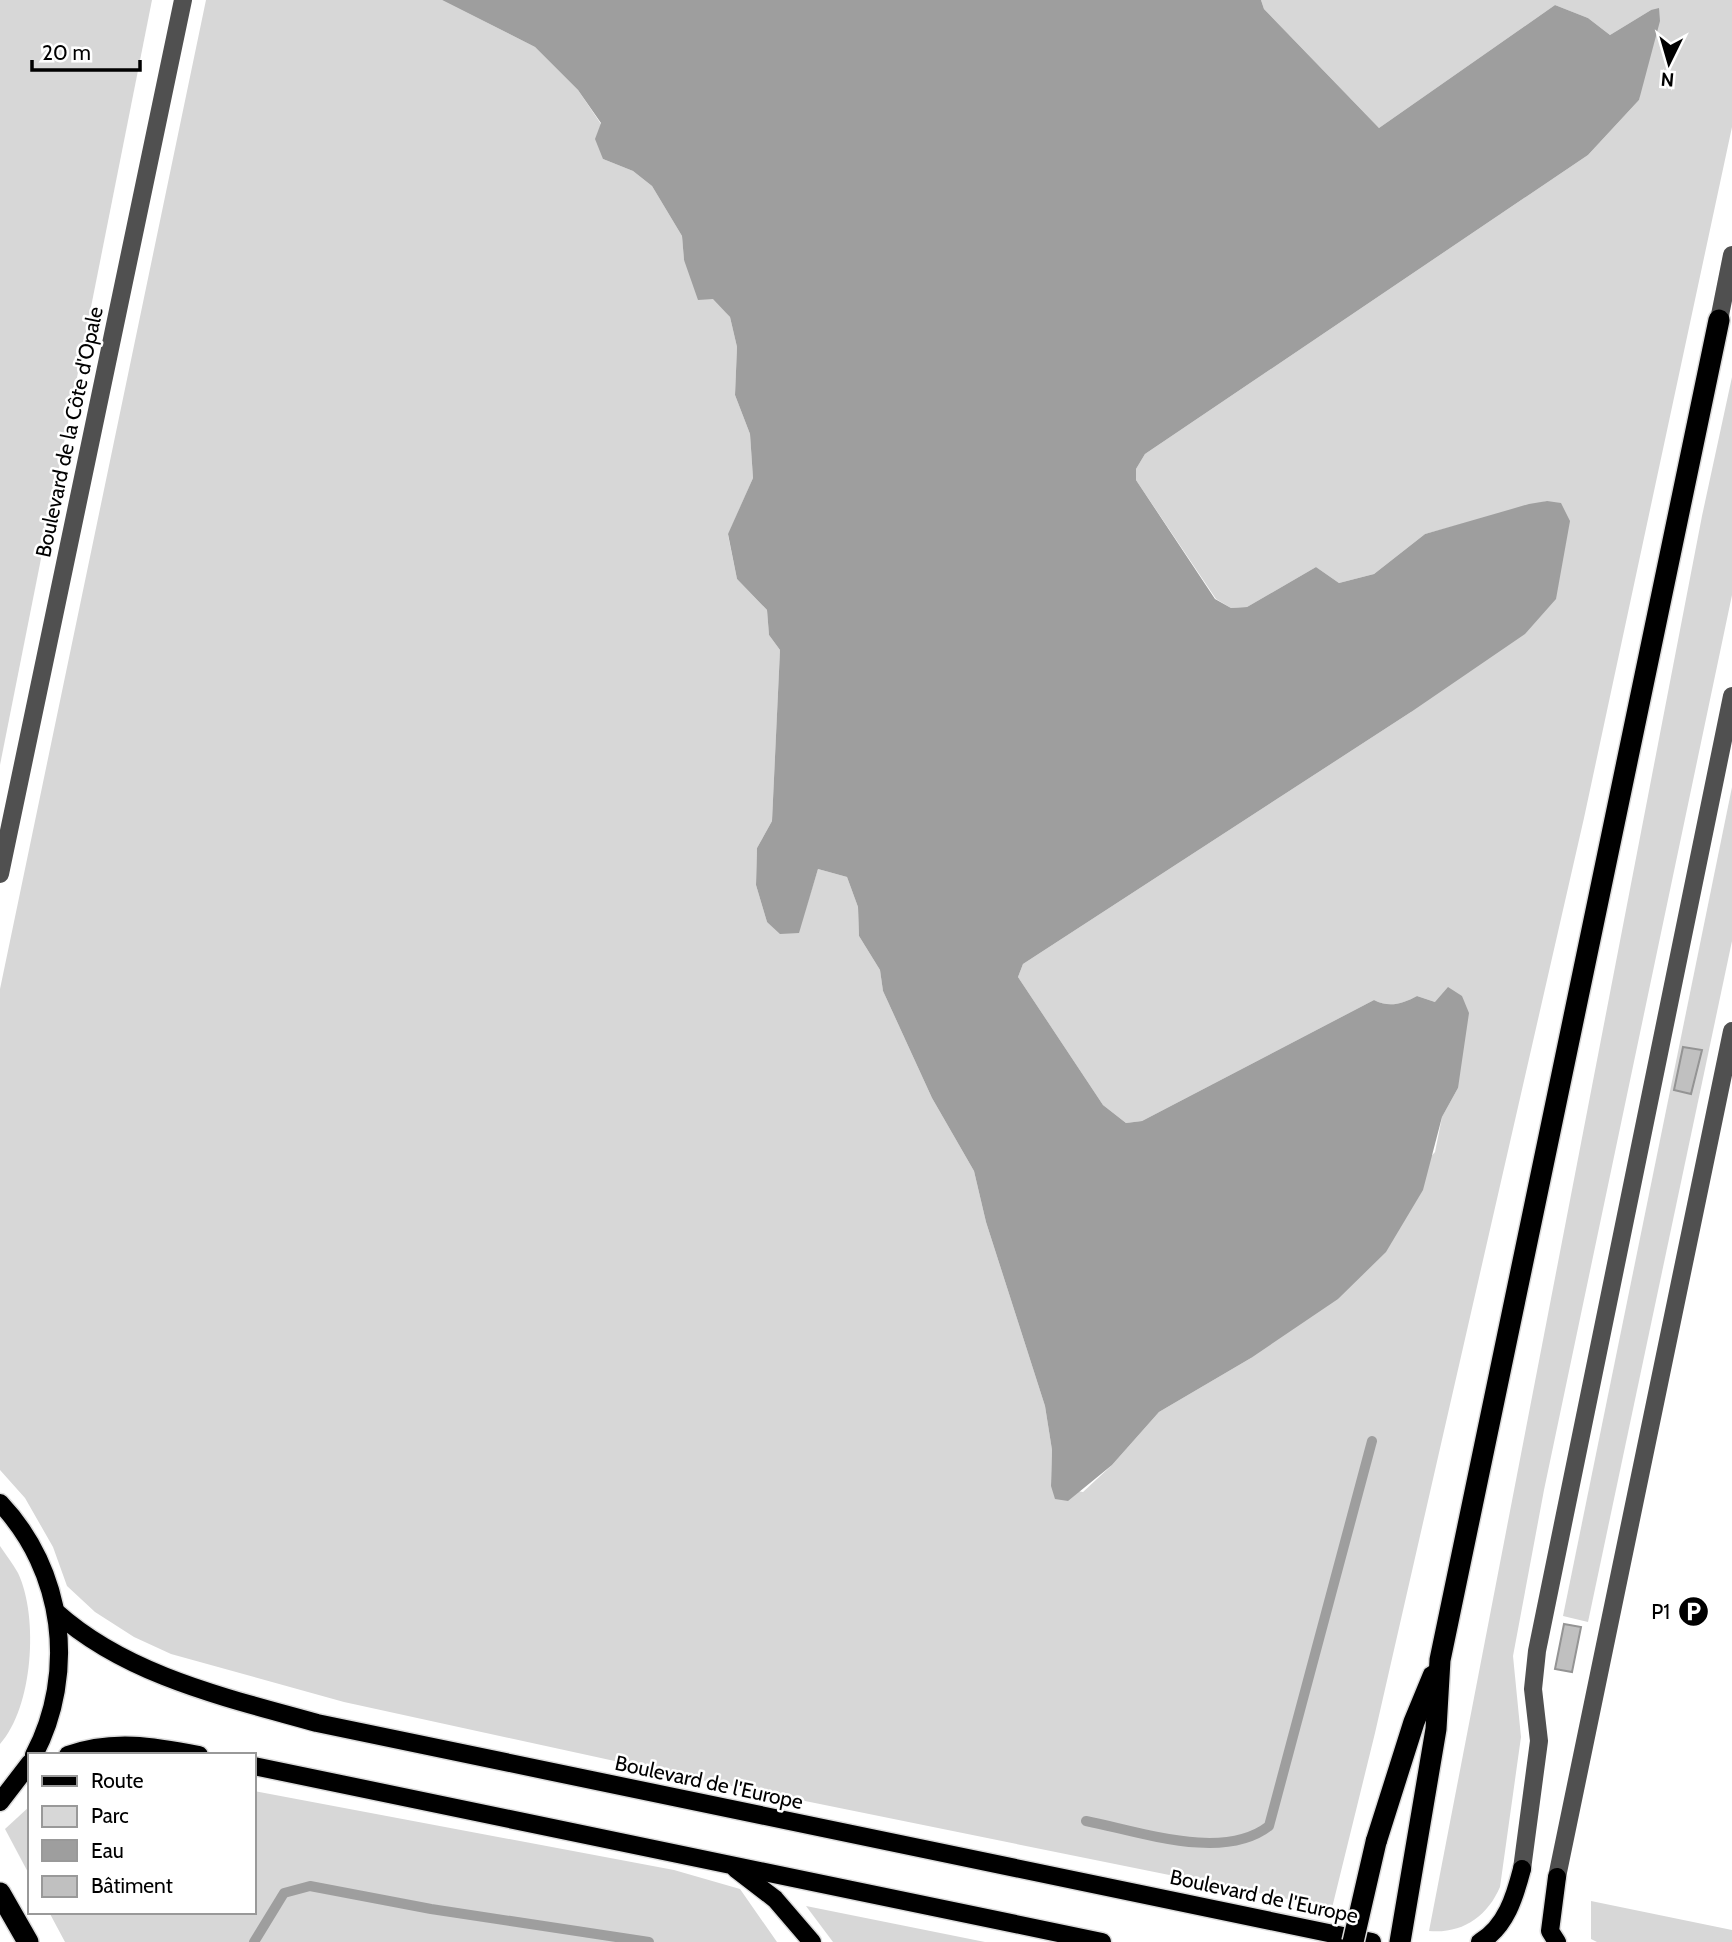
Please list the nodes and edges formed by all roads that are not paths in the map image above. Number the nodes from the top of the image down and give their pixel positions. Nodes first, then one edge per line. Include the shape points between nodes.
1 (183, 0) edge
2 (1732, 255) edge
3 (1718, 320) joint
4 (1732, 696) edge
5 (0, 874) edge
6 (1732, 1031) edge
7 (0, 1503) edge
8 (56, 1612) junction
9 (1440, 1660) junction
10 (35, 1753) edge
11 (73, 1753) edge
12 (184, 1753) edge
13 (256, 1766) edge
14 (23, 1774) edge
15 (0, 1802) edge
16 (731, 1865) junction
17 (1522, 1868) joint
18 (1557, 1877) joint
19 (0, 1893) edge
20 (28, 1942) edge
21 (812, 1942) edge
22 (1102, 1942) edge
23 (1353, 1942) edge
24 (1372, 1942) edge
25 (1400, 1942) edge
26 (1480, 1942) edge
27 (1557, 1942) edge

1 - 5 lane, Boulevard de la Côte d'Opale
2 - 3 lane
3 - 9 highway
4 - 17 lane via 1537,1651 1533,1689 1539,1741
6 - 18 lane
7 - 8 main road via 35,1552
8 - 10 main road via 58,1683
8 - 24 main road, Boulevard de l'Europe via 102,1645 168,1676 317,1723
9 - 23 highway, bridge via 1414,1722 1376,1842
9 - 25 highway via 1436,1729
11 - 12 main road via 118,1744
13 - 16 main road
14 - 15 main road
16 - 21 main road via 775,1899
16 - 22 main road
17 - 26 main road via 1507,1913
18 - 27 main road via 1550,1931
19 - 20 highway

